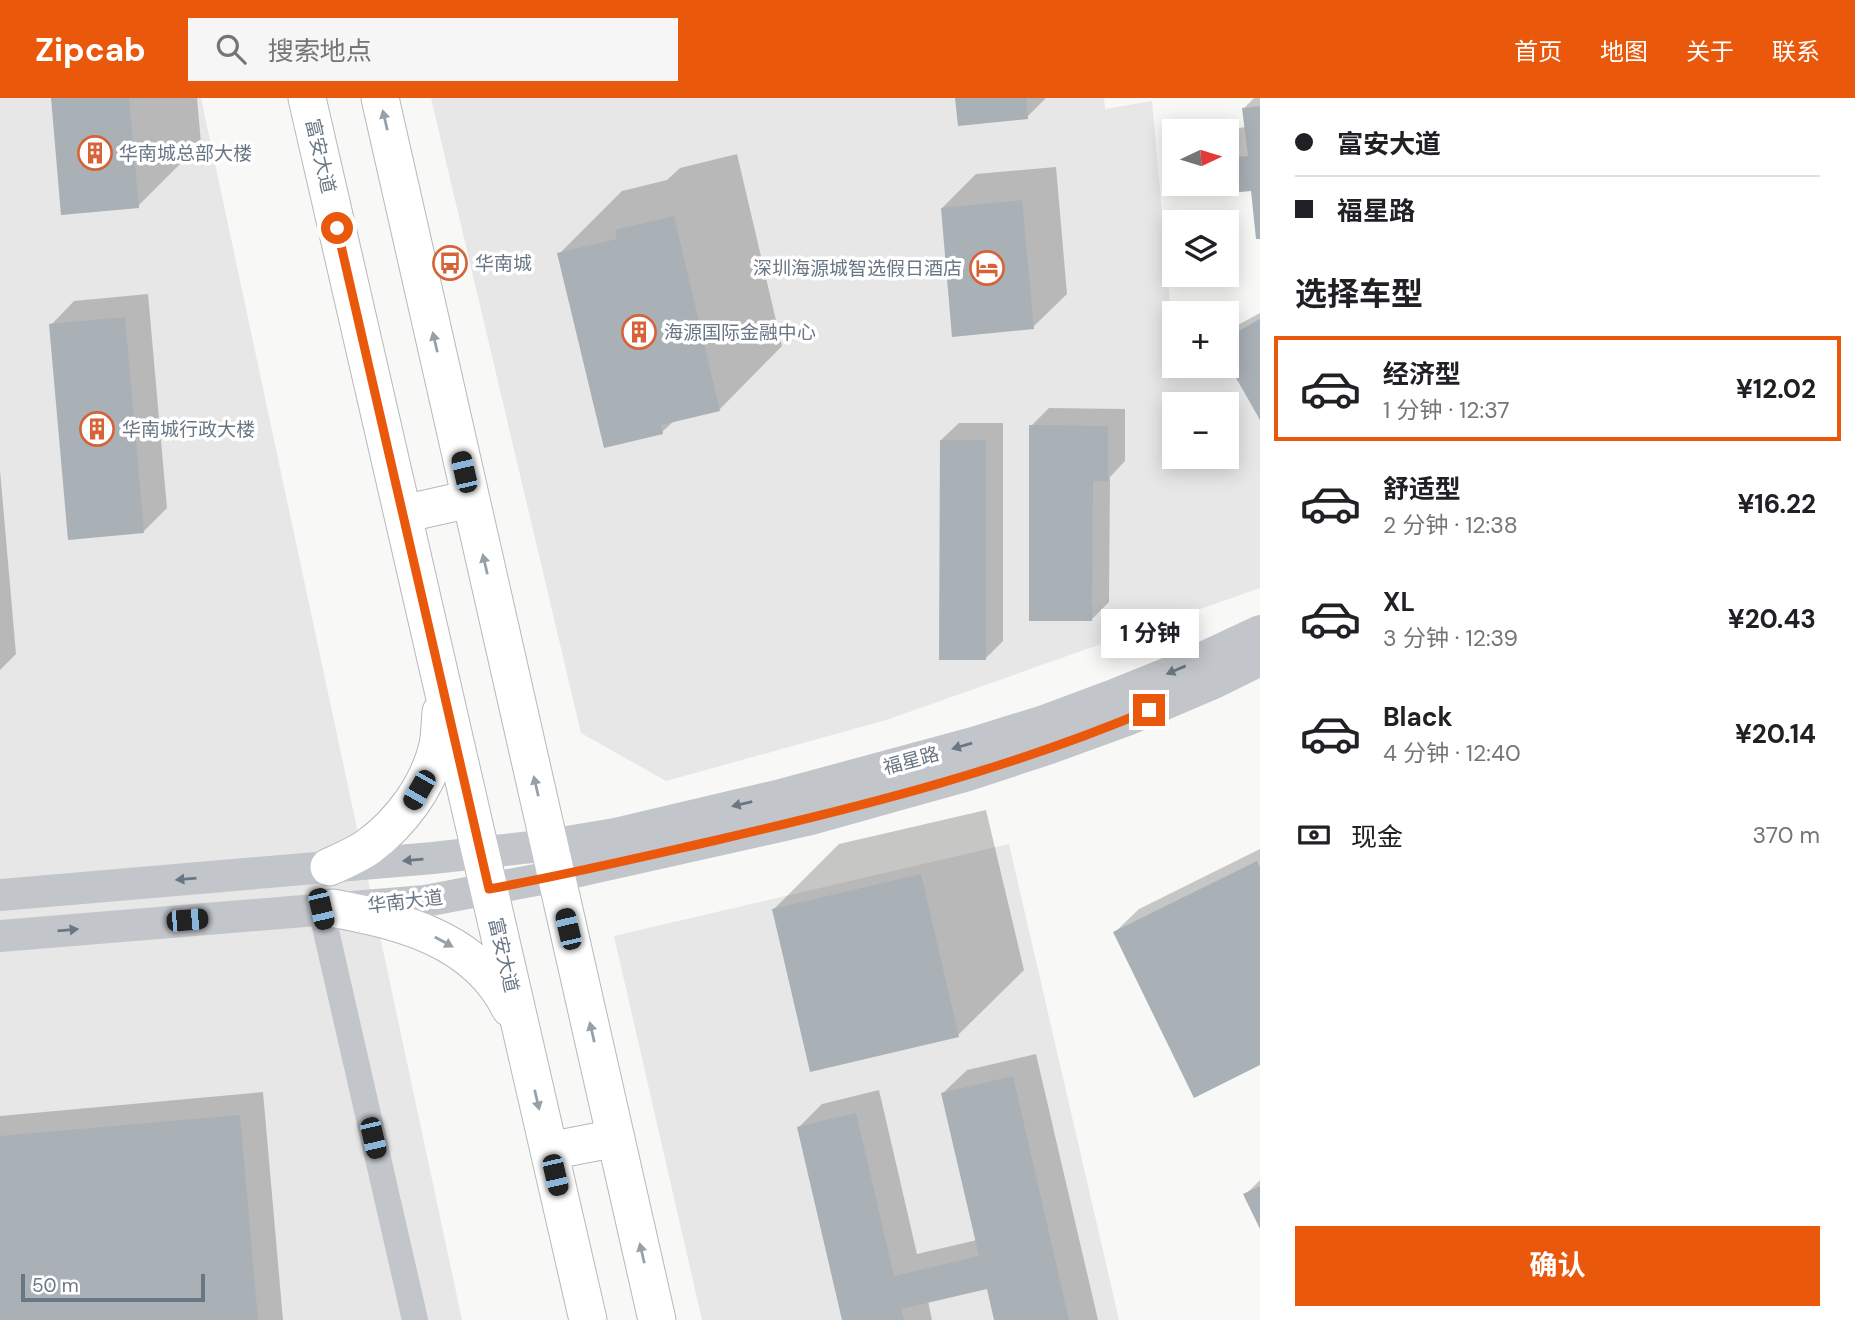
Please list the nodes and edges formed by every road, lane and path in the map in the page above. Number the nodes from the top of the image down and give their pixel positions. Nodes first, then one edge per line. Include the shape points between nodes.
1 (307, 98) edge
2 (380, 98) edge
3 (470, 499) junction
4 (403, 514) junction
5 (1260, 631) edge
6 (1260, 660) edge
7 (440, 676) junction
8 (480, 852) junction
9 (553, 861) junction
10 (329, 867) junction
11 (489, 889) junction
12 (0, 895) edge
13 (326, 909) junction
14 (0, 936) edge
15 (522, 1033) junction
16 (616, 1138) junction
17 (549, 1151) junction
18 (415, 1320) edge
19 (588, 1320) edge
20 (657, 1320) edge

1 - 4 main road, 富安大道
3 -> 2 main road
3 - 4 main road
9 -> 3 main road
4 - 7 main road, 富安大道
5 -> 9 street, 福星路 via 1183,667 1044,721 781,795 615,834
6 - 9 street, 福星路 via 1127,720 968,775 807,820
7 - 8 main road, 富安大道
7 - 10 main road via 438,745 427,776 388,830 366,849
8 - 9 street, 华南大道
8 -> 10 street, 华南大道
8 - 11 main road, 富安大道
9 - 11 street, 华南大道
16 -> 9 main road
10 -> 12 street, 华南大道
11 - 13 street, 华南大道 via 425,901
11 - 15 main road, 富安大道
14 -> 13 street, 华南大道
13 -> 15 main road via 374,916 443,940 491,978
13 - 18 street
15 -> 17 main road, 富安大道
16 - 17 main road
20 -> 16 main road
17 - 19 main road, 富安大道

